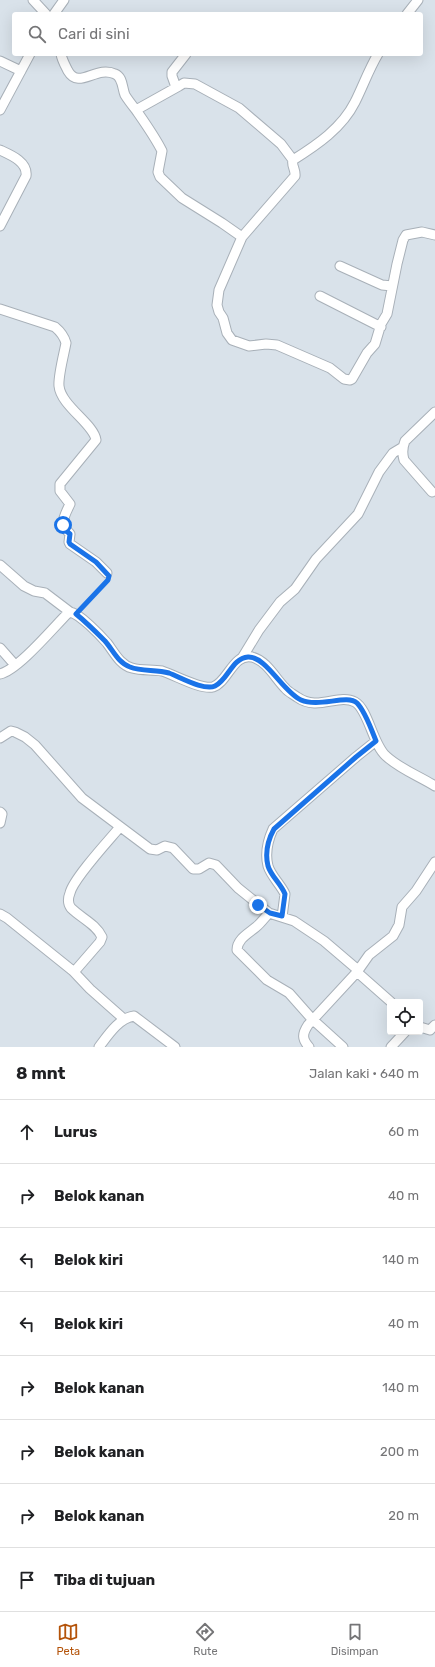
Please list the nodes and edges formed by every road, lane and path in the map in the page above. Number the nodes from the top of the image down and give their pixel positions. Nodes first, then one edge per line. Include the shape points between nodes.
1 (34, 0) edge
2 (64, 0) edge
3 (418, 0) edge
4 (44, 12) edge
5 (55, 12) edge
6 (409, 12) edge
7 (29, 56) edge
8 (62, 56) edge
9 (184, 56) edge
10 (377, 56) edge
11 (0, 61) edge
12 (21, 71) junction
13 (176, 87) junction
14 (0, 110) edge
15 (136, 110) junction
16 (0, 150) edge
17 (293, 160) junction
18 (0, 224) edge
19 (435, 235) edge
20 (242, 237) junction
21 (340, 266) dead end
22 (392, 286) junction
23 (320, 296) dead end
24 (0, 309) edge
25 (381, 327) junction
26 (435, 412) edge
27 (403, 447) junction
28 (432, 492) dead end
29 (0, 565) edge
30 (107, 573) joint
31 (73, 613) junction
32 (0, 648) edge
33 (242, 658) junction
34 (15, 665) junction
35 (0, 674) edge
36 (0, 738) edge
37 (376, 741) junction
38 (435, 786) edge
39 (0, 812) edge
40 (0, 822) edge
41 (120, 827) junction
42 (435, 862) edge
43 (270, 913) junction
44 (0, 914) edge
45 (282, 916) junction
46 (358, 971) junction
47 (74, 972) junction
48 (387, 999) edge
49 (124, 1019) junction
50 (312, 1019) junction
51 (435, 1025) edge
52 (423, 1028) edge
53 (402, 1035) edge
54 (99, 1047) edge
55 (175, 1047) edge
56 (309, 1047) edge
57 (343, 1047) edge
58 (391, 1047) edge

1 - 4 street
2 - 5 street
3 - 6 street
7 - 12 street
8 - 15 street via 74,79 103,71 118,75 126,96
9 - 13 street via 172,72
10 - 17 street via 347,114 325,138
11 - 12 street
12 - 14 street
13 - 15 street
13 - 17 street via 184,83 195,84 239,108 280,144
15 - 20 street via 162,151 158,172 160,177 182,198
16 - 18 street via 21,163 27,172
17 - 20 street via 295,176
19 - 22 street via 422,232 406,235
20 - 25 street via 219,290 217,304 232,340 249,346 277,345 330,368 348,381 352,379 375,344
21 - 22 street via 382,285
22 - 25 street via 387,314
23 - 25 street
24 - 30 street via 55,327 62,333 66,343 59,385 61,393 96,440 60,484 60,491 70,504 63,525 70,534 70,544
26 - 27 street via 414,431
27 - 28 street via 404,460
27 - 33 street via 393,453 379,472 358,514 316,559 295,589 280,602
29 - 31 street via 24,586 45,593
30 - 31 path via 108,580
31 - 33 street via 106,642 119,660 132,668 160,671 202,686 213,687
31 - 34 street via 67,614
32 - 34 street
33 - 37 street via 252,657 261,661 286,689 301,700 318,704 350,700 357,703
34 - 35 street
36 - 41 street via 11,731 25,737 82,798
37 - 38 street via 386,756
37 - 45 street via 274,829 269,838 268,867 285,894
39 - 40 street
41 - 43 street via 150,849 157,850 165,846 173,848 193,869 210,863 216,866 238,888
41 - 47 street via 70,892 69,904 72,909 102,937
42 - 46 street via 402,907 396,932 369,955
43 - 45 street
43 - 50 street via 242,938 237,950 267,980 289,993
44 - 47 street via 48,949
45 - 46 street via 290,918 324,941
46 - 48 street
46 - 50 street
47 - 49 street
49 - 54 street
49 - 55 street via 134,1016
50 - 56 street via 303,1036
50 - 57 street
51 - 52 street via 430,1030
53 - 58 street

